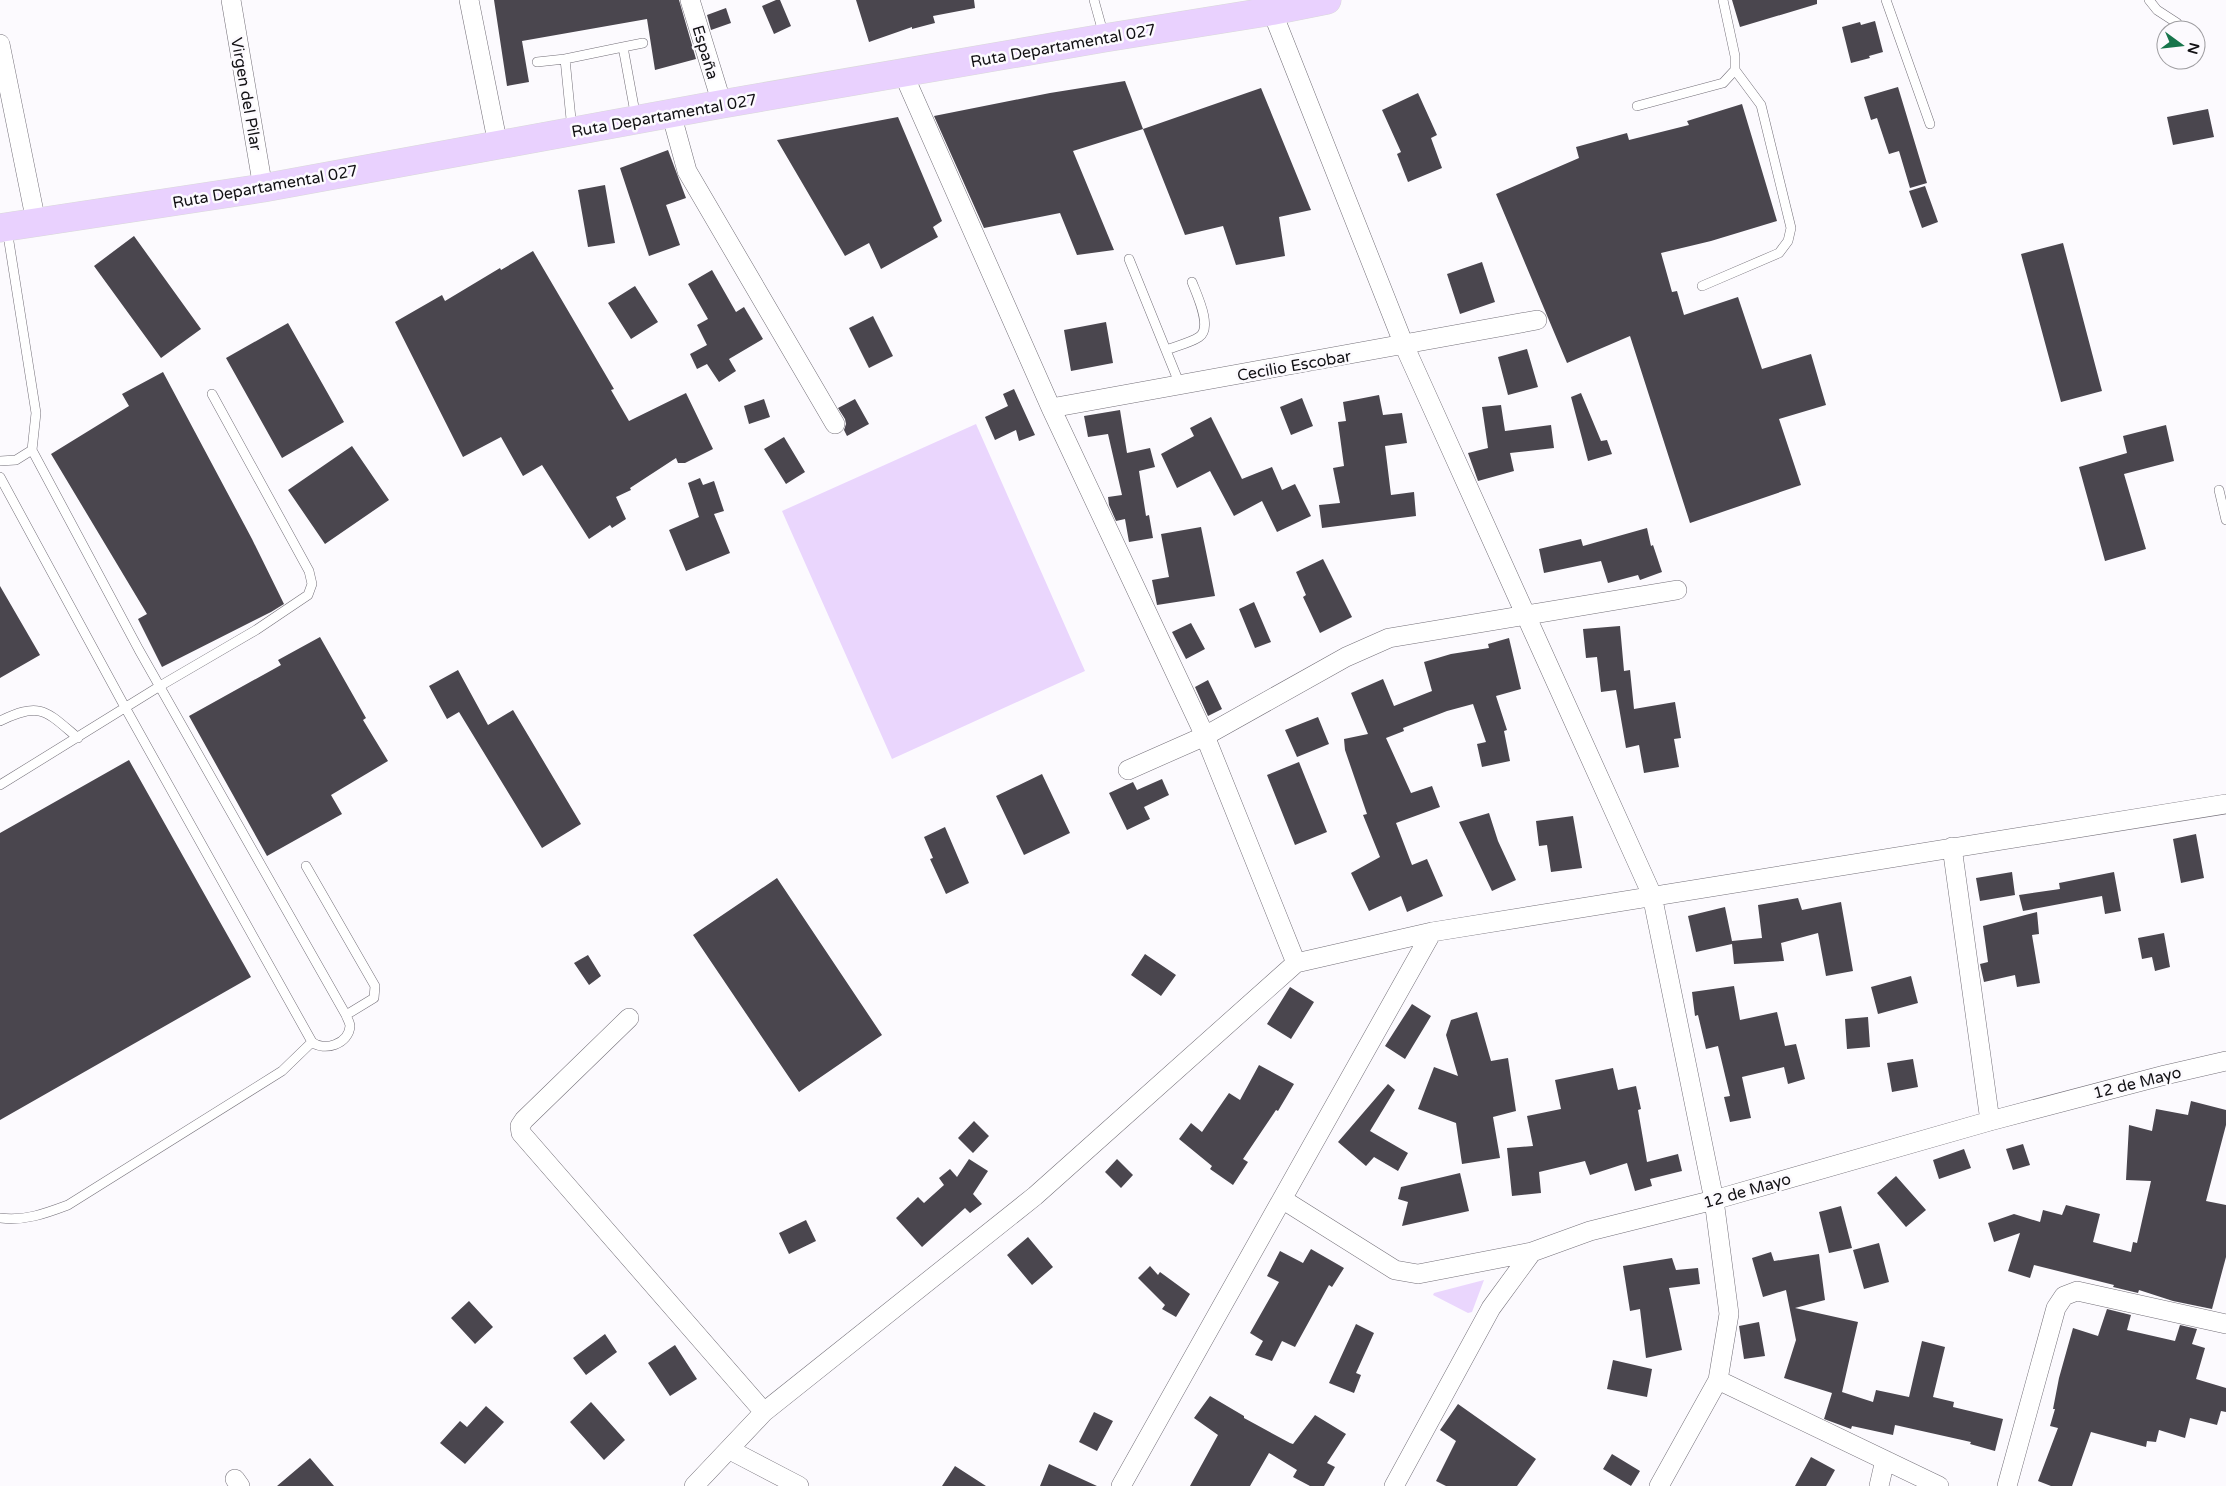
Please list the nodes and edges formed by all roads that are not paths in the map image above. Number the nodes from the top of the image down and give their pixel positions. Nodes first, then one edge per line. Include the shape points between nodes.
1 (231, 0) edge
2 (469, 0) edge
3 (690, 0) edge
4 (1094, 0) edge
5 (1327, 0) edge
6 (1723, 0) edge
7 (1886, 0) edge
8 (2149, 0) edge
9 (1286, 6) edge
10 (2173, 20) edge
11 (1104, 38) junction
12 (643, 43) dead end
13 (0, 44) edge
14 (623, 47) junction
15 (565, 59) junction
16 (537, 62) dead end
17 (2, 68) edge
18 (1735, 70) junction
19 (903, 73) junction
20 (722, 104) junction
21 (1637, 106) dead end
22 (671, 113) junction
23 (636, 120) junction
24 (1930, 124) dead end
25 (572, 132) junction
26 (498, 145) junction
27 (263, 188) junction
28 (36, 222) junction
29 (3, 227) edge
30 (1129, 259) dead end
31 (1192, 282) dead end
32 (1702, 286) dead end
33 (1537, 320) dead end
34 (1404, 345) junction
35 (1166, 350) junction
36 (1180, 385) junction
37 (212, 394) dead end
38 (1051, 408) junction
39 (835, 424) dead end
40 (32, 450) junction
41 (0, 461) edge
42 (0, 477) edge
43 (2219, 490) dead end
44 (2226, 520) edge
45 (1677, 590) dead end
46 (1525, 614) junction
47 (160, 686) junction
48 (126, 709) junction
49 (0, 721) edge
50 (1205, 736) junction
51 (78, 738) junction
52 (1128, 770) dead end
53 (0, 785) edge
54 (2226, 804) edge
55 (1952, 847) junction
56 (306, 866) dead end
57 (1652, 895) junction
58 (1432, 932) junction
59 (1296, 963) junction
60 (346, 1015) junction
61 (629, 1018) dead end
62 (312, 1042) junction
63 (2226, 1061) edge
64 (1990, 1121) junction
65 (1282, 1199) junction
66 (1714, 1200) junction
67 (0, 1218) edge
68 (1532, 1252) junction
69 (2226, 1324) edge
70 (1718, 1380) junction
71 (764, 1412) junction
72 (730, 1450) junction
73 (1885, 1460) junction
74 (694, 1486) edge
75 (799, 1486) edge
76 (1121, 1486) edge
77 (1394, 1486) edge
78 (1659, 1486) edge
79 (1879, 1486) edge
80 (1939, 1486) edge
81 (2007, 1486) edge

1 - 27 street, Virgen del Pilar
2 - 26 street
3 - 20 street, España
4 - 11 lane
5 - 9 main road, Ruta Departamental 027
6 - 18 lane
7 - 24 lane
8 - 10 lane via 2157,10
9 - 11 main road, Ruta Departamental 027
9 - 34 street
11 - 19 main road, Ruta Departamental 027
12 - 14 lane
13 - 17 street
14 - 15 lane
14 - 23 lane
15 - 16 lane
15 - 25 lane
17 - 28 street
18 - 21 lane via 1723,83
18 - 32 lane via 1762,105 1791,228 1788,242 1779,252
19 - 20 main road, Ruta Departamental 027
19 - 38 street
20 - 22 main road, Ruta Departamental 027
22 - 23 main road, Ruta Departamental 027
22 - 39 street via 687,171
23 - 25 main road, Ruta Departamental 027
25 - 26 main road, Ruta Departamental 027
26 - 27 main road, Ruta Departamental 027
27 - 28 main road, Ruta Departamental 027
28 - 29 main road, Ruta Departamental 027
29 - 40 lane via 36,413
30 - 35 lane
31 - 35 lane via 1205,320 1204,330 1200,337
33 - 34 street, Cecilio Escobar
34 - 36 street, Cecilio Escobar
34 - 46 street
35 - 36 lane
36 - 38 street, Cecilio Escobar
37 - 47 lane via 309,570 312,584 308,595 271,620
38 - 50 street
40 - 41 lane via 16,460
40 - 47 lane
42 - 48 lane
43 - 44 lane
45 - 46 street
46 - 50 street via 1389,638 1346,657
46 - 57 street
47 - 48 lane
47 - 60 lane
48 - 51 lane
48 - 62 lane
49 - 51 lane via 16,713 39,709
50 - 52 street
50 - 59 street
51 - 53 lane
54 - 55 street
55 - 57 street
55 - 64 street
56 - 60 lane via 375,986 374,998
57 - 58 street
57 - 66 street
58 - 59 street
58 - 65 street
59 - 71 street via 1035,1196
60 - 62 lane via 350,1026 340,1042 326,1048
61 - 71 street via 524,1120 520,1126 521,1133
62 - 67 lane via 282,1071 68,1205 38,1217
63 - 64 street, 12 de Mayo
64 - 66 street, 12 de Mayo
65 - 68 street, 12 de Mayo via 1395,1270 1418,1274
65 - 76 street
66 - 68 street, 12 de Mayo via 1590,1231
66 - 70 street via 1728,1314
68 - 77 street via 1491,1308
69 - 81 street via 2077,1291 2064,1296 2056,1308
70 - 73 street
70 - 78 street
71 - 72 street
72 - 74 street
72 - 75 street
73 - 79 street
73 - 80 street

